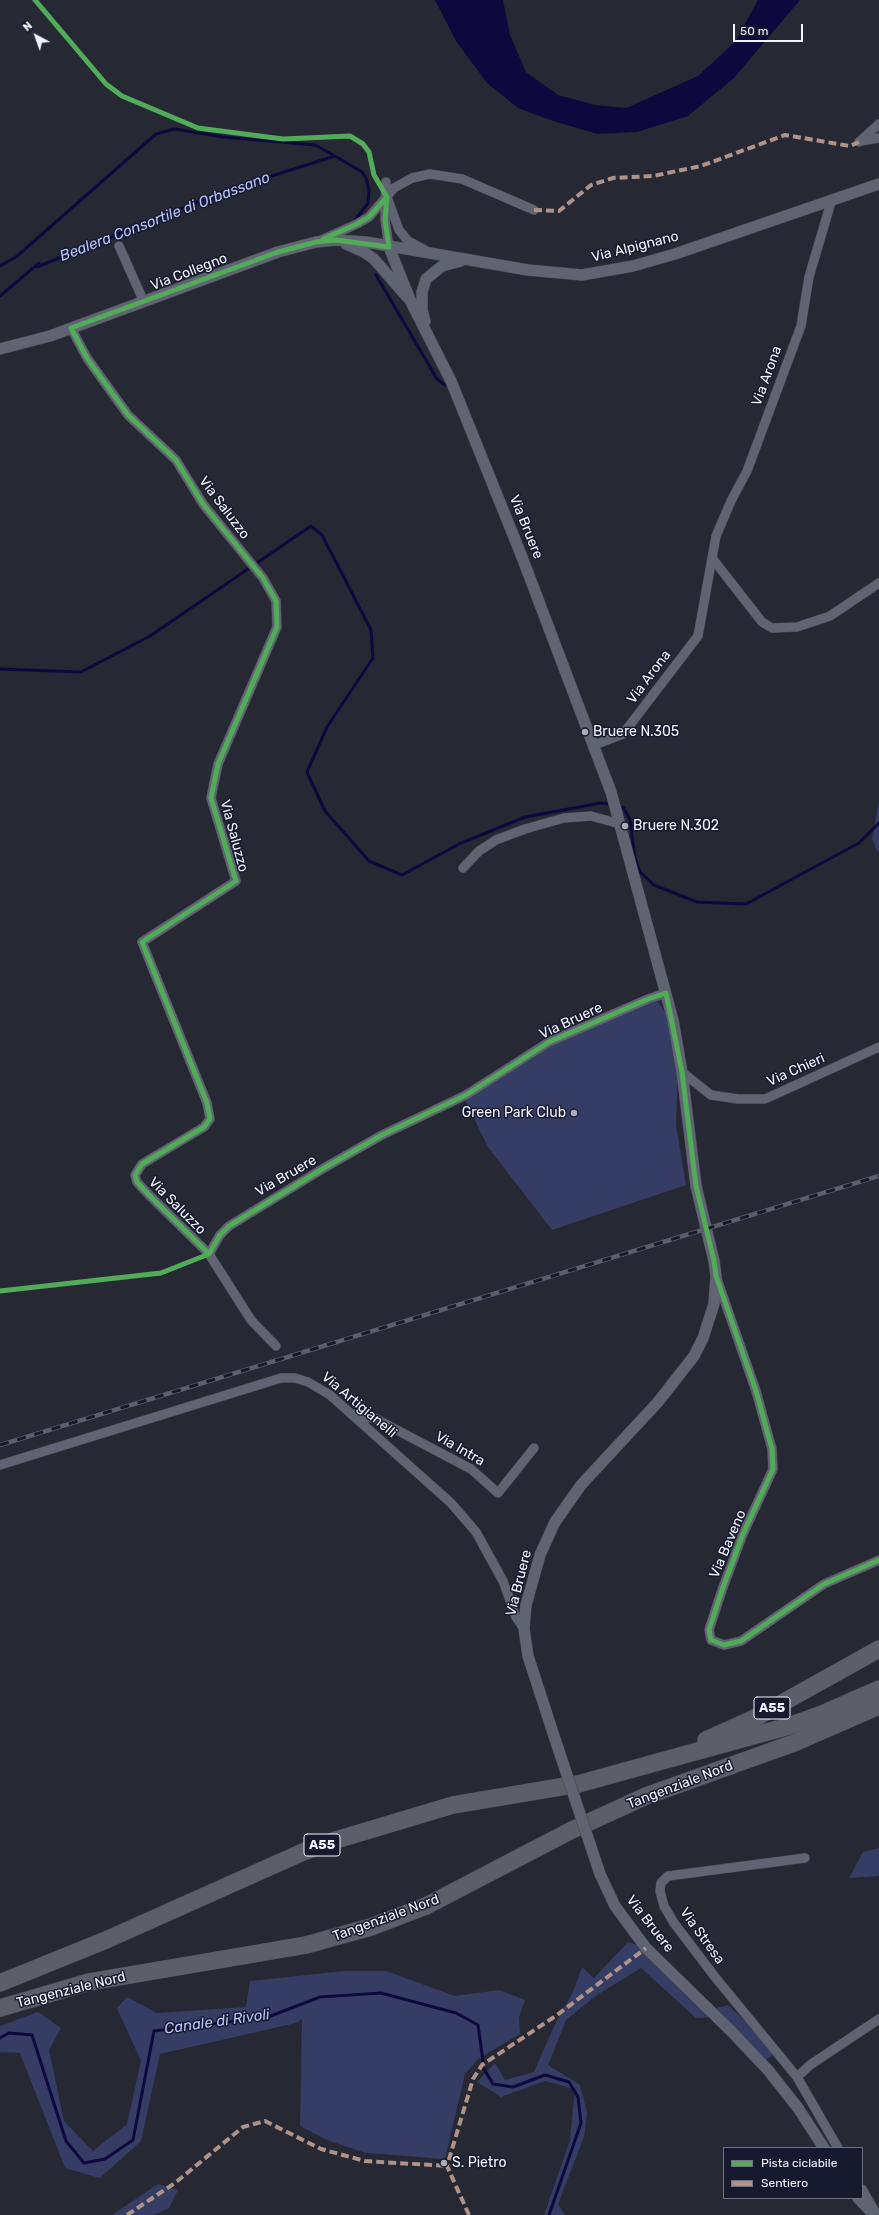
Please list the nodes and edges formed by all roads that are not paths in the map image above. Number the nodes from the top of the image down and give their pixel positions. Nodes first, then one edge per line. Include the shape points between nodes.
1 (879, 124) edge
2 (879, 138) edge
3 (386, 182) dead end
4 (879, 184) edge
5 (387, 197) junction
6 (832, 198) junction
7 (534, 210) dead end
8 (336, 240) junction
9 (316, 242) junction
10 (119, 246) dead end
11 (389, 247) junction
12 (432, 254) junction
13 (470, 260) junction
14 (144, 302) junction
15 (411, 302) junction
16 (71, 328) junction
17 (430, 339) junction
18 (0, 349) edge
19 (712, 558) junction
20 (879, 583) edge
21 (594, 745) junction
22 (620, 824) junction
23 (463, 868) dead end
24 (666, 993) junction
25 (879, 1047) edge
26 (682, 1072) junction
27 (209, 1254) junction
28 (716, 1276) junction
29 (276, 1346) dead end
30 (351, 1414) junction
31 (534, 1448) dead end
32 (0, 1465) edge
33 (879, 1560) edge
34 (524, 1629) junction
35 (879, 1649) edge
36 (879, 1688) edge
37 (879, 1706) edge
38 (879, 1717) edge
39 (794, 1743) junction
40 (662, 1761) junction
41 (805, 1858) dead end
42 (0, 1983) edge
43 (0, 2008) edge
44 (879, 2019) edge
45 (797, 2077) junction
46 (823, 2147) edge
47 (837, 2147) edge
48 (863, 2191) edge
49 (859, 2199) edge
50 (874, 2215) edge
51 (877, 2215) edge

1 - 2 street via 859,142
3 - 5 street
4 - 6 street, Via Alpignano
5 - 7 street, Via Collegno via 394,188 412,178 430,174 462,179
5 - 9 street, Via Collegno via 369,217
5 - 11 street via 385,220
5 - 12 street via 399,230 408,241
6 - 13 street, Via Alpignano via 674,254 632,266 582,275 528,270
6 - 19 street, Via Arona via 809,277 801,326 747,471 716,536
8 - 9 street, Via Collegno
8 - 11 street, Via Collegno
8 - 15 street via 364,252 374,260
9 - 14 street, Via Collegno via 278,252
10 - 14 street
11 - 12 street, Via Alpignano
11 - 15 street, Via Bruere
12 - 13 street, Via Alpignano
13 - 17 street via 454,261 442,266 426,279 422,292 422,310
14 - 16 street, Via Collegno
15 - 17 street, Via Bruere
16 - 18 street, Via Collegno
16 - 27 street, Via Saluzzo via 87,358 128,415 176,460 203,504 254,566 276,601 277,627 218,764 211,798 236,881 142,942 207,1103 210,1119 204,1127 142,1164 135,1175 137,1182 148,1194
17 - 21 street, Via Bruere via 452,381
19 - 20 street via 762,622 772,628 797,628 830,616
19 - 21 street, Via Arona via 698,636 623,734
21 - 22 street, Via Bruere
22 - 23 street via 591,816 564,818 496,840 479,851
22 - 24 street, Via Bruere
24 - 26 street, Via Bruere
24 - 27 street, Via Bruere via 549,1042 466,1095 382,1135 336,1161 229,1226 220,1235
25 - 26 street, Via Chieri via 765,1100 711,1095
26 - 28 street, Via Bruere via 696,1186
27 - 29 street via 251,1320
28 - 33 street, Via Baveno via 756,1391 772,1449 773,1470 743,1534 722,1590 709,1630 711,1640 724,1645 741,1641 824,1584
28 - 34 street, Via Bruere via 710,1317 694,1356 658,1402 581,1484 555,1522 540,1555 531,1584
30 - 31 street, Via Intra via 376,1419 471,1469 498,1493
30 - 32 street, Via Artigianelli via 330,1395 308,1382 295,1378 281,1378
30 - 34 street, Via Artigianelli via 450,1503 476,1532 503,1581 516,1617
34 - 46 street, Via Bruere, bridge via 528,1656 554,1736 600,1874 615,1906 646,1948 768,2070 798,2108
35 - 40 highway, A55 via 757,1716
36 - 40 highway, A55 via 789,1726
37 - 39 highway
38 - 39 highway via 836,1733
39 - 43 highway, Tangenziale Nord via 646,1796 572,1830 426,1906 365,1929 306,1945 89,1982
40 - 42 highway, Tangenziale Nord / A55 via 578,1784 453,1805 336,1840 303,1852 94,1946
41 - 45 street, Via Stresa via 668,1876 661,1883 660,1892 664,1906 674,1923
44 - 45 street via 810,2065
45 - 47 street, Via Stresa
48 - 51 street
49 - 50 street

